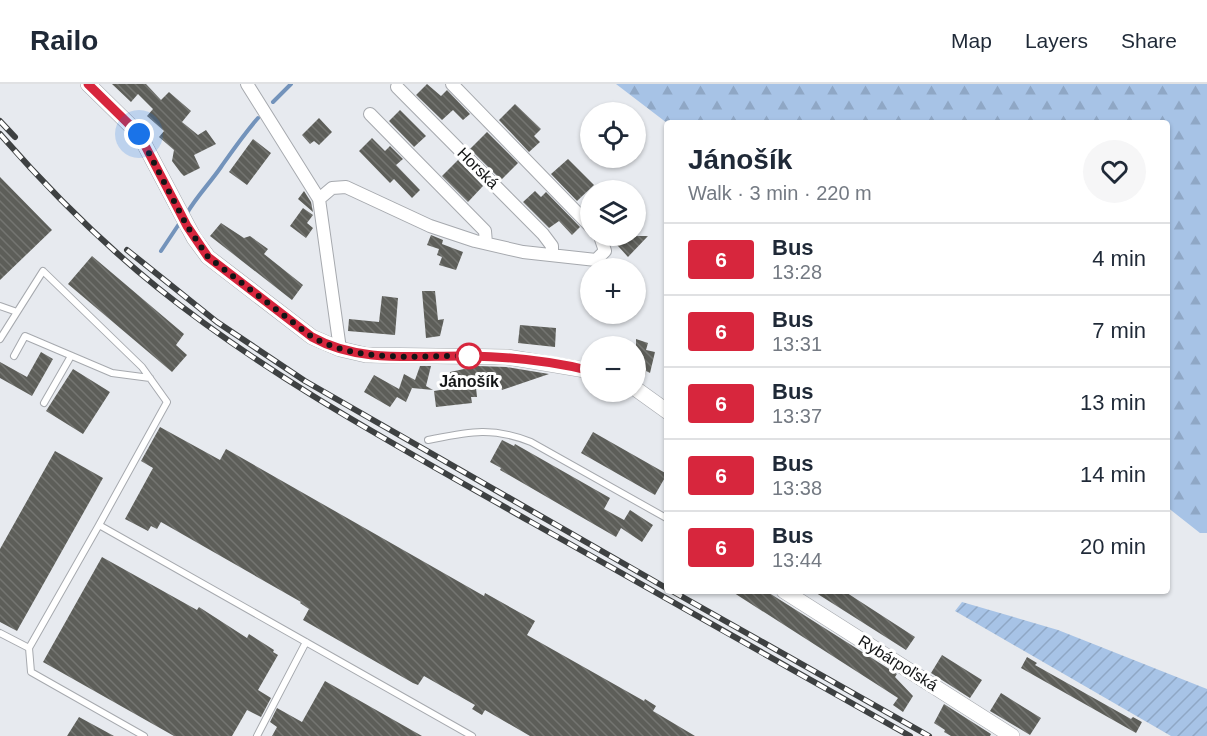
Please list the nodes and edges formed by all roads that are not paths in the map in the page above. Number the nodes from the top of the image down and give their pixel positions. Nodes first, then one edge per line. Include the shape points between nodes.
1 (88, 84) edge
2 (247, 84) edge
3 (452, 84) edge
4 (397, 87) dead end
5 (370, 114) dead end
6 (319, 199) junction
7 (580, 216) edge
8 (486, 243) junction
9 (603, 246) edge
10 (552, 254) junction
11 (0, 306) edge
12 (17, 312) junction
13 (0, 339) edge
14 (340, 349) junction
15 (14, 356) dead end
16 (70, 356) junction
17 (580, 369) edge
18 (150, 378) junction
19 (646, 396) edge
20 (44, 403) dead end
21 (664, 409) edge
22 (428, 440) dead end
23 (664, 517) edge
24 (99, 525) junction
25 (789, 594) edge
26 (0, 633) edge
27 (306, 642) junction
28 (29, 648) junction
29 (144, 736) edge
30 (256, 736) edge
31 (472, 736) edge
32 (1012, 736) edge

1 - 14 street via 139,134 187,226 208,257 312,337
2 - 6 street
3 - 7 street
4 - 10 street, Horská via 543,234 552,246
5 - 8 street via 485,231
6 - 8 street via 332,188 346,187 430,226
6 - 14 street
8 - 10 street
9 - 10 street via 605,251 596,260
11 - 12 lane
12 - 13 lane
12 - 18 lane via 43,271
14 - 17 street via 378,356 507,357
15 - 16 lane via 25,336
16 - 18 lane via 112,373
16 - 20 lane
18 - 24 lane via 167,402
19 - 21 street
22 - 23 lane via 474,431 512,434
24 - 27 lane
24 - 28 lane
25 - 32 street, Rybárpoľská
26 - 28 lane
27 - 30 lane
27 - 31 lane
28 - 29 lane via 31,672

